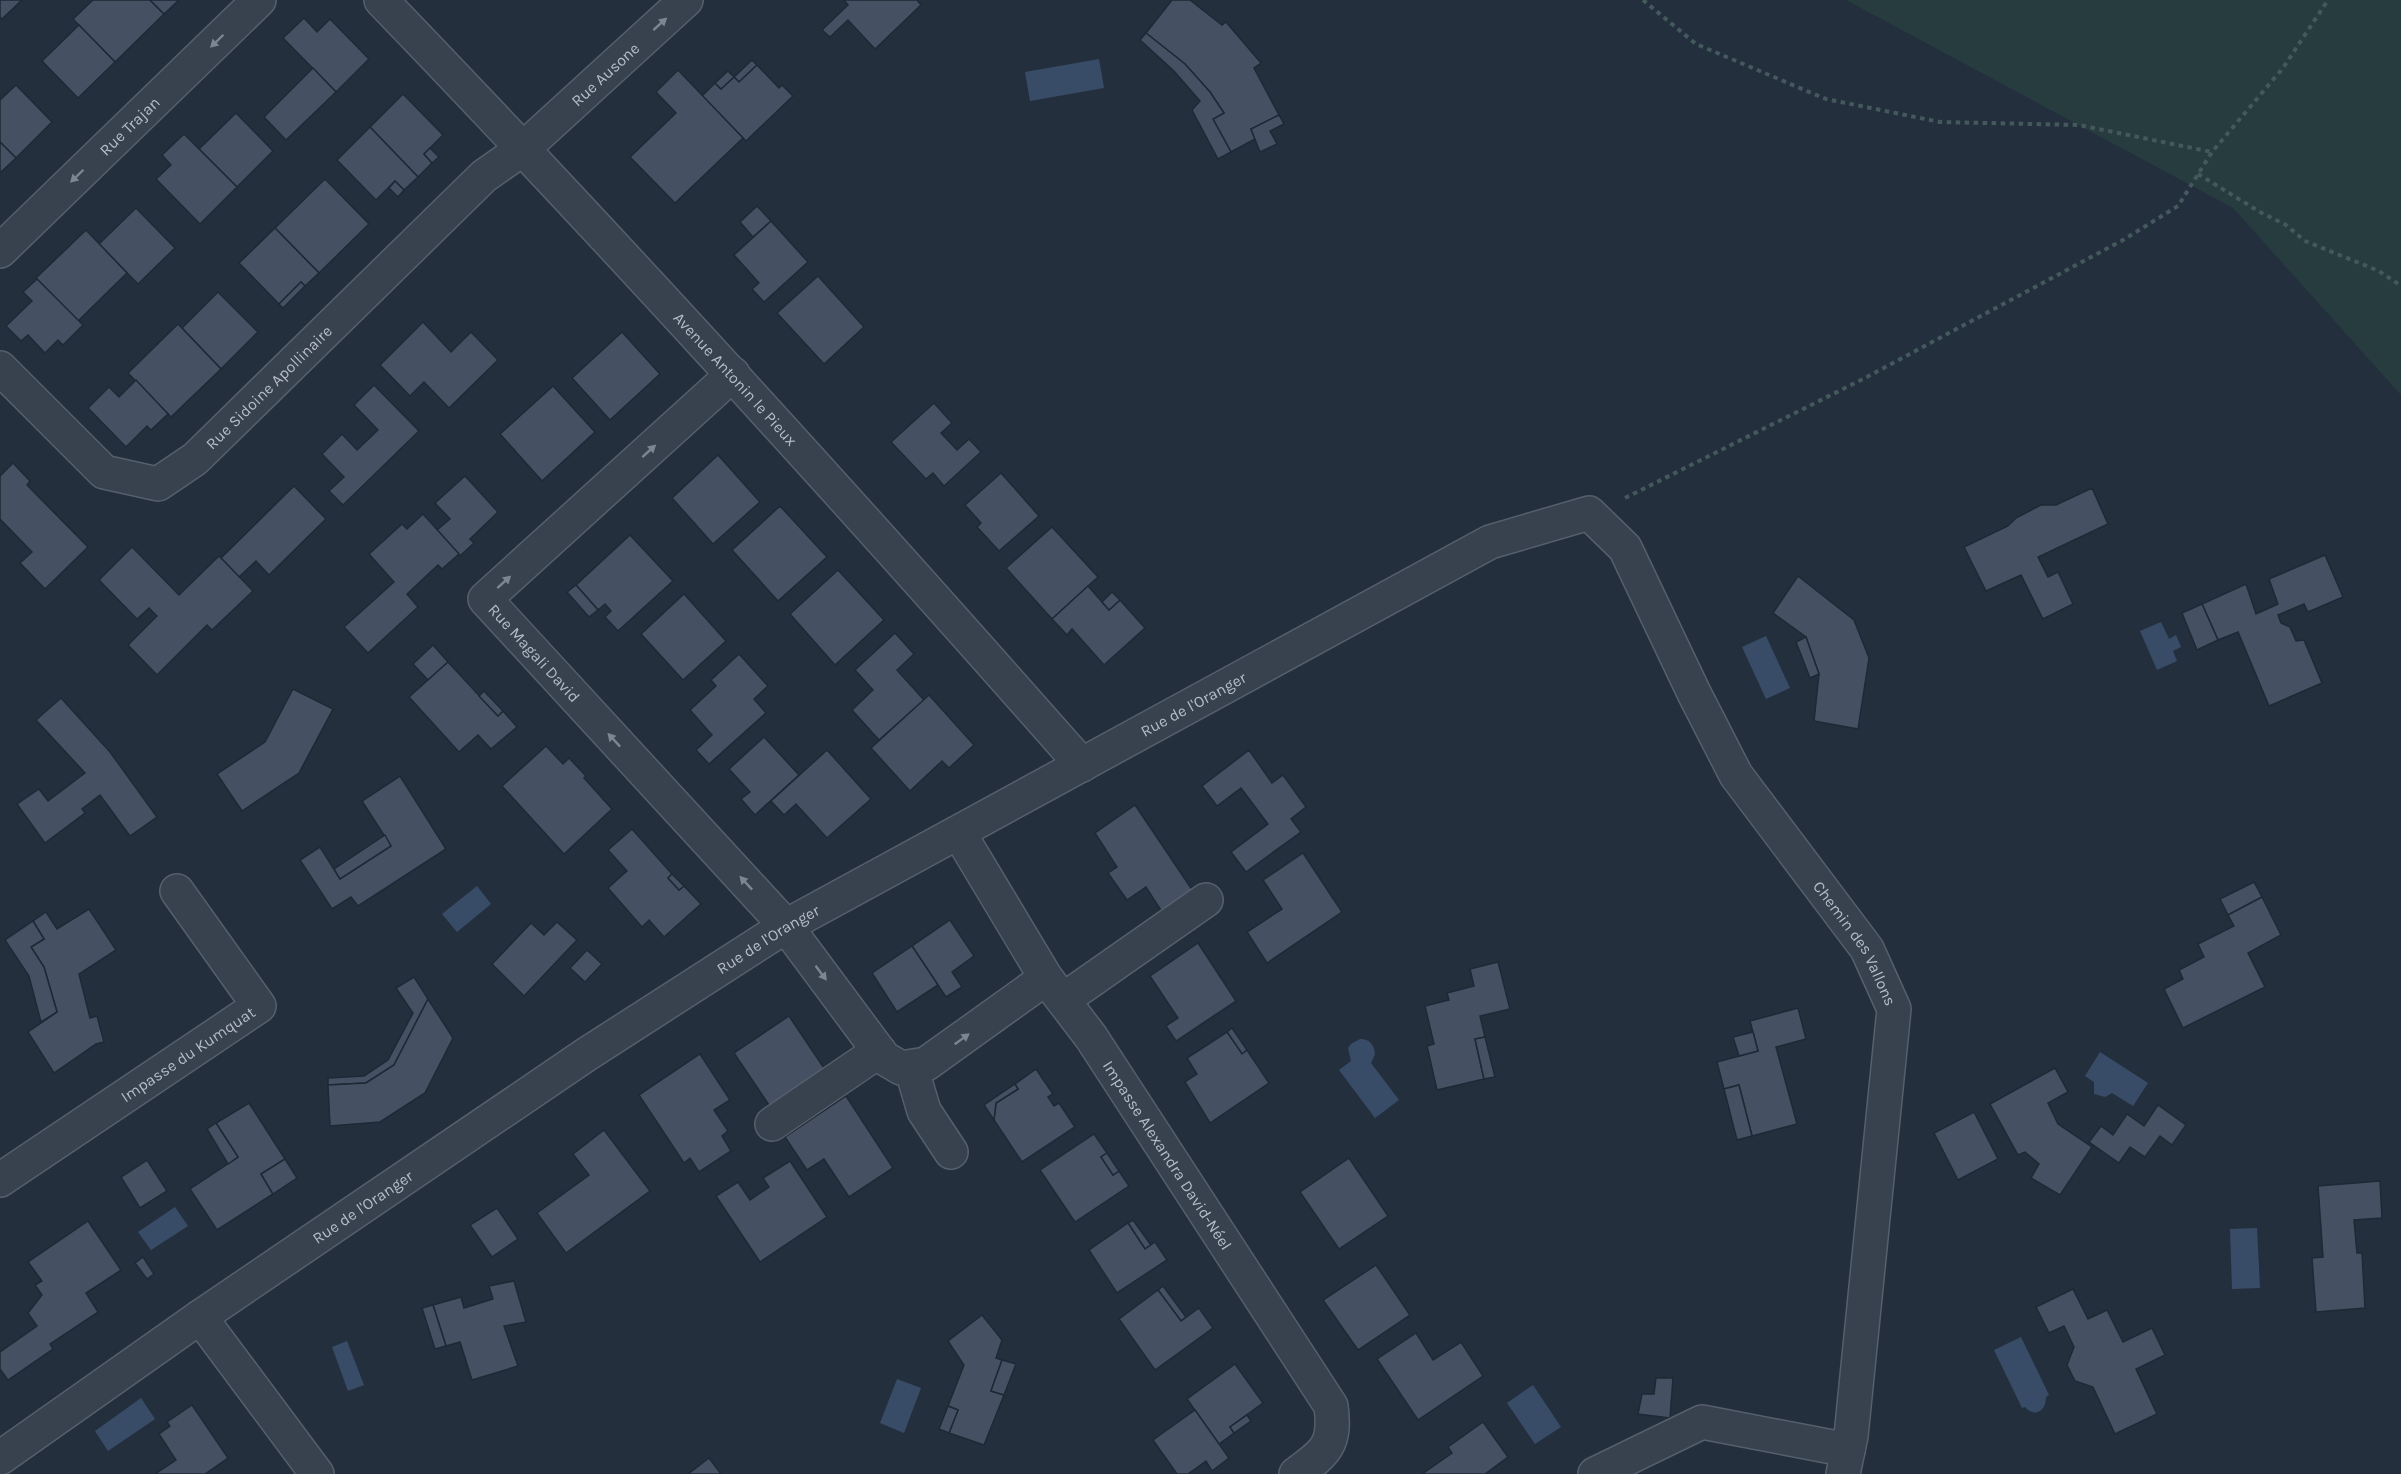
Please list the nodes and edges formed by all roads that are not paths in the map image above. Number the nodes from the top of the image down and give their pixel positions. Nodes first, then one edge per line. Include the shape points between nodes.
1 (260, 0) edge
2 (381, 0) edge
3 (686, 0) edge
4 (524, 148) junction
5 (0, 251) edge
6 (0, 368) edge
7 (733, 374) junction
8 (1589, 513) joint
9 (1082, 765) junction
10 (960, 833) junction
11 (177, 891) dead end
12 (1206, 900) dead end
13 (786, 926) junction
14 (1055, 989) junction
15 (879, 1051) junction
16 (910, 1066) junction
17 (772, 1124) dead end
18 (951, 1152) dead end
19 (0, 1180) edge
20 (200, 1317) junction
21 (0, 1458) edge
22 (1845, 1462) edge
23 (317, 1474) edge
24 (1296, 1474) edge
25 (1595, 1474) edge

1 -> 5 street, Rue Trajan
2 - 4 street, Avenue Antonin le Pieux
4 -> 3 street, Rue Ausone
4 - 6 street, Rue Sidoine Apollinaire via 484,176 195,459 158,484 104,472
4 - 7 street, Avenue Antonin le Pieux
7 - 9 street, Avenue Antonin le Pieux
13 -> 7 street, Rue Magali David via 485,599
8 - 9 street, Rue de l'Oranger via 1490,542
8 - 22 street, Chemin des Vallons via 1625,548 1736,775 1867,949 1894,1008 1861,1343
9 - 10 street, Rue de l'Oranger
10 - 13 street, Rue de l'Oranger
10 - 14 street, Impasse Alexandra David-Néel
11 - 19 street, Impasse du Kumquat via 259,1006
12 - 14 street
13 -> 15 street
13 - 20 street, Rue de l'Oranger via 587,1054
16 -> 14 street via 927,1064
14 - 24 street, Impasse Alexandra David-Néel via 1097,1047 1331,1406 1334,1427 1329,1444 1317,1459
15 - 16 street via 901,1068
15 - 17 street
16 - 18 street via 924,1111
20 - 21 street, Rue de l'Oranger
20 - 23 street
22 - 25 street via 1701,1422

